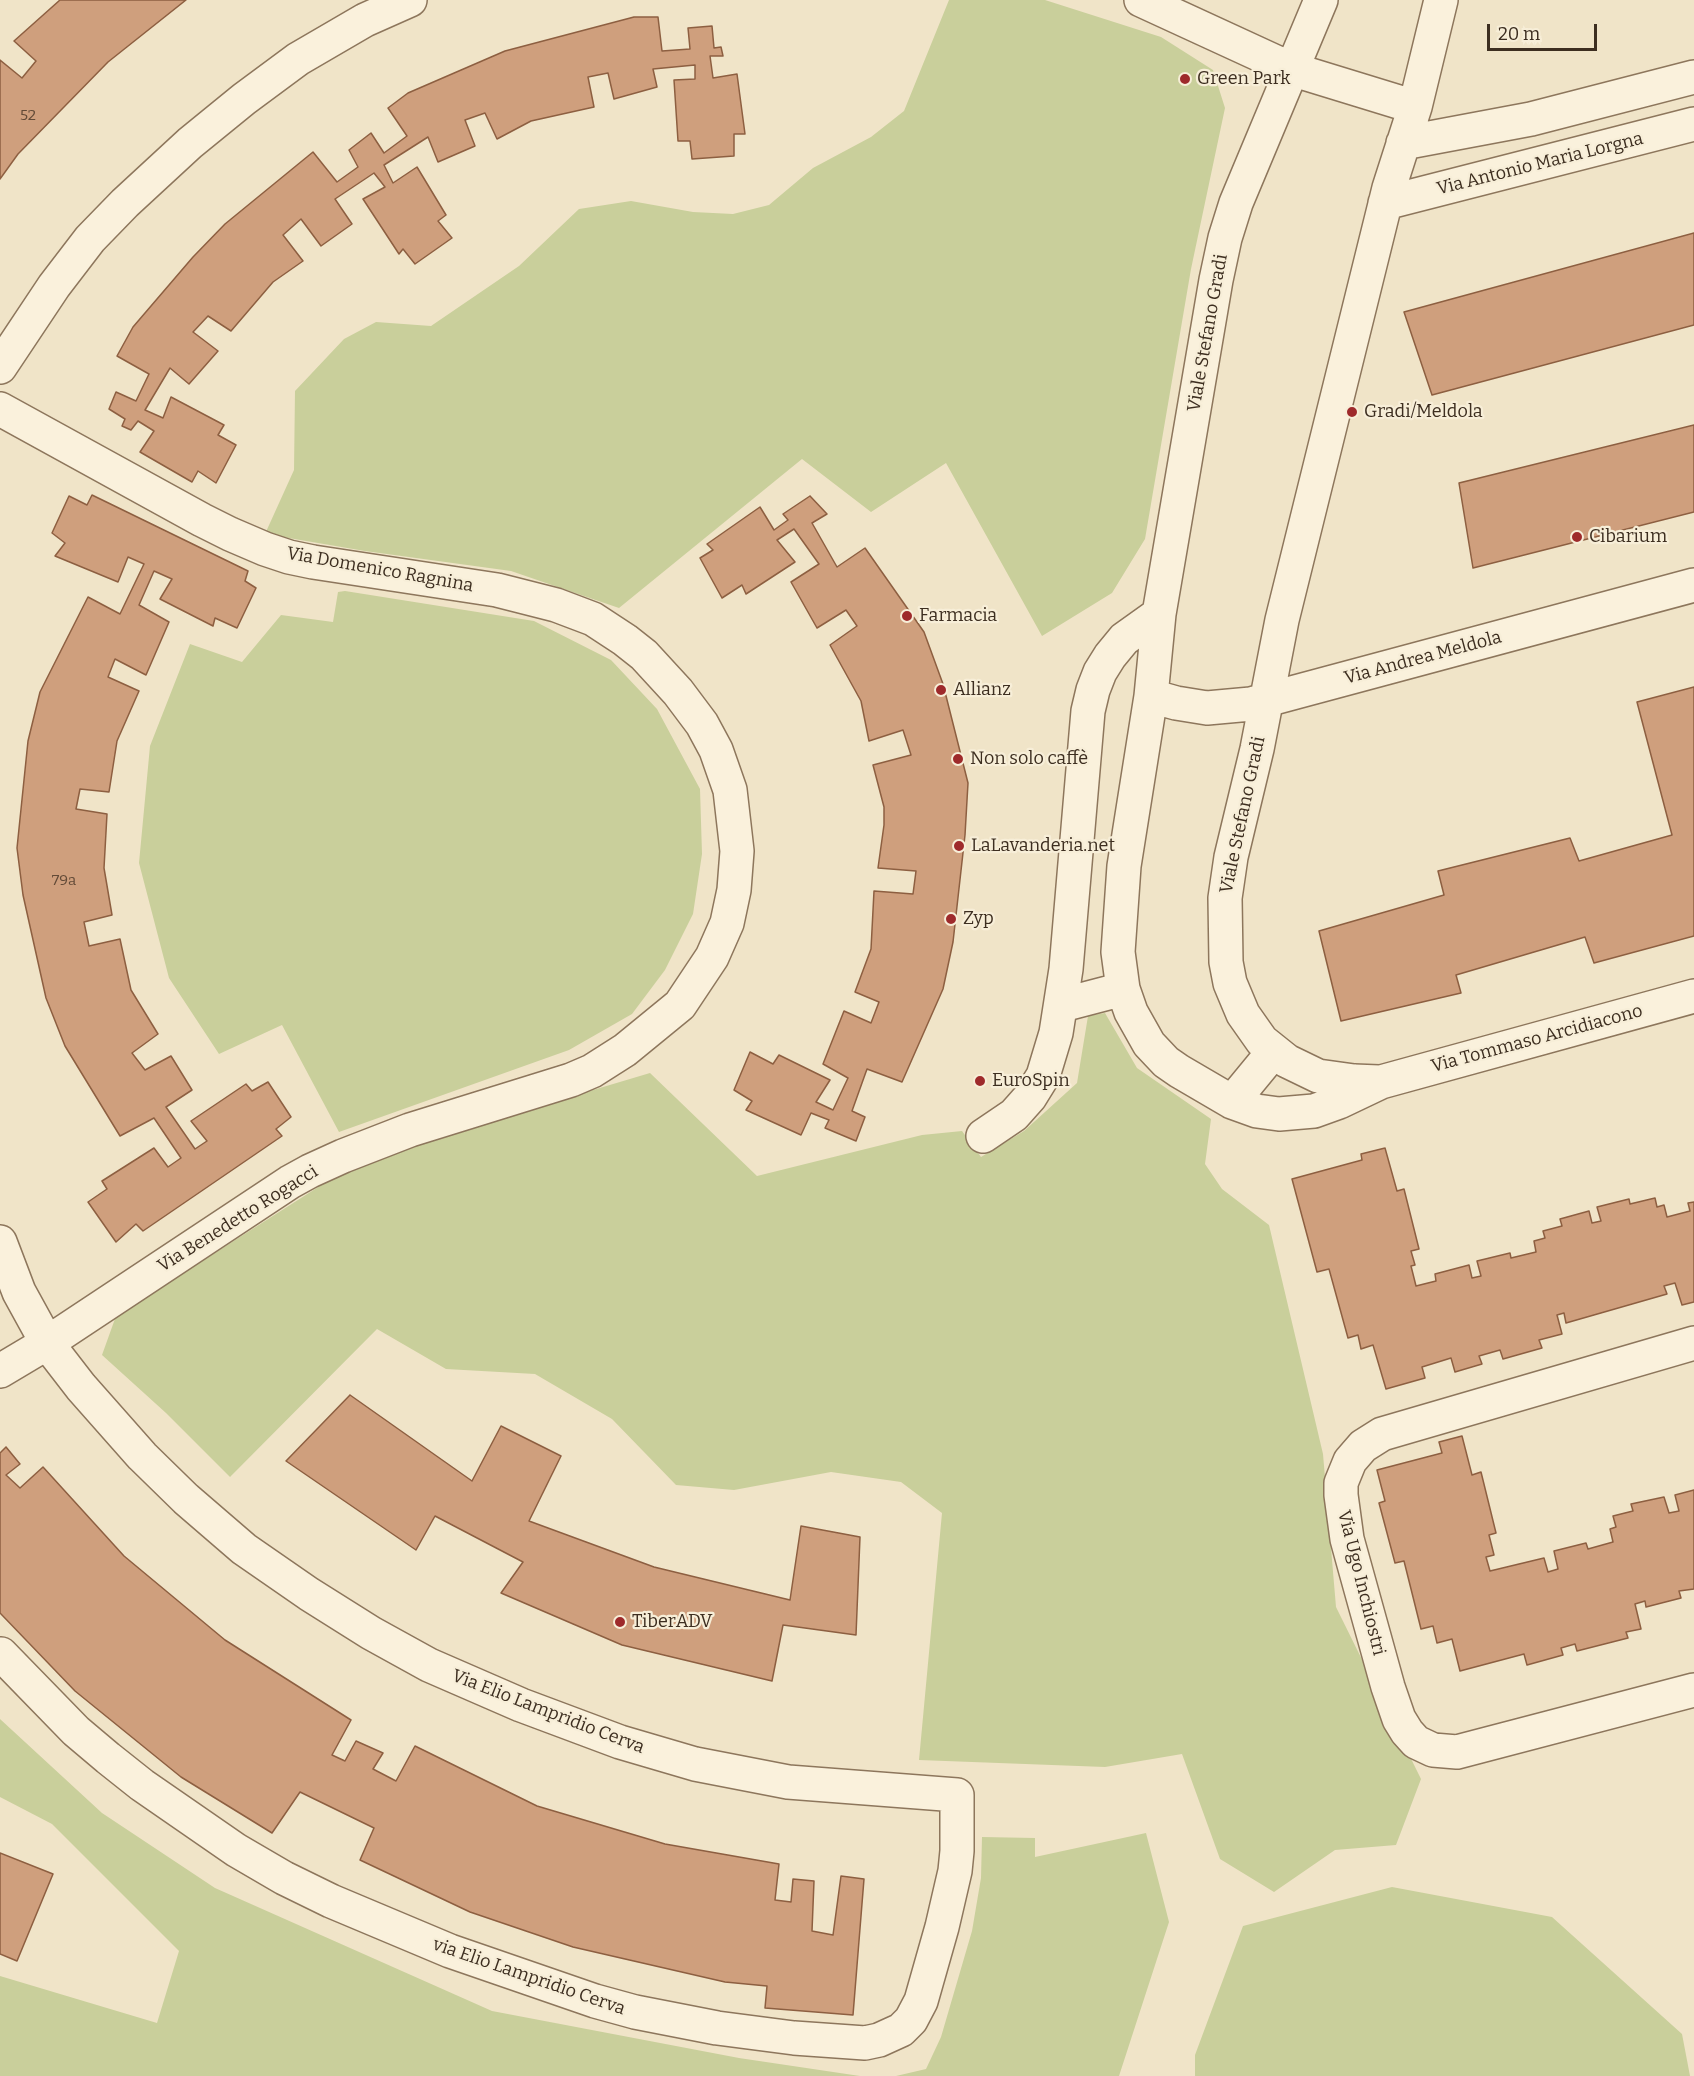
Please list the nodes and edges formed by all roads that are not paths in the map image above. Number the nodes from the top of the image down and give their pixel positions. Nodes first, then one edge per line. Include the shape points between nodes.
1 (410, 0) edge
2 (1141, 0) edge
3 (1321, 0) edge
4 (1442, 0) edge
5 (1291, 69) junction
6 (1694, 77) edge
7 (1414, 107) junction
8 (1694, 124) edge
9 (1403, 143) junction
10 (1385, 203) junction
11 (0, 367) edge
12 (0, 409) edge
13 (1694, 585) edge
14 (1159, 614) junction
15 (1151, 696) junction
16 (1266, 701) junction
17 (1123, 989) junction
18 (1694, 996) edge
19 (1062, 1005) junction
20 (625, 1050) joint
21 (1274, 1051) junction
22 (1381, 1082) junction
23 (1232, 1102) junction
24 (983, 1136) dead end
25 (0, 1242) edge
26 (47, 1343) junction
27 (1694, 1343) edge
28 (0, 1371) edge
29 (1, 1654) edge
30 (1694, 1690) edge
31 (957, 1796) joint

1 - 11 street via 365,20 298,59 190,143 90,239
2 - 5 street
3 - 5 street, Viale Stefano Gradi
4 - 7 street, Viale Stefano Gradi
5 - 7 street
5 - 14 street, Viale Stefano Gradi via 1225,238
6 - 9 street via 1531,119
7 - 9 street, Viale Stefano Gradi
8 - 10 street, Via Antonio Maria Lorgna
9 - 10 street, Viale Stefano Gradi
10 - 16 street, Viale Stefano Gradi via 1282,620
12 - 20 street, Via Domenico Ragnina via 202,520 265,549 313,562 488,589 578,612 625,640 655,667 690,706 720,759 730,790 737,851 734,890 727,923 712,957 680,1005
13 - 16 street, Via Andrea Meldola
14 - 15 street, Viale Stefano Gradi
14 - 19 street via 1124,639 1105,664 1093,690
15 - 16 street, Via Andrea Meldola via 1207,708
15 - 17 street, Viale Stefano Gradi via 1122,889 1118,952
16 - 21 street, Viale Stefano Gradi via 1228,878 1224,916 1230,983 1256,1034
17 - 19 street
17 - 23 street, Viale Stefano Gradi via 1142,1034 1158,1054 1191,1079
18 - 22 street, Via Tommaso Arcidiacono
19 - 24 street via 1048,1062 1037,1086 1014,1115
20 - 26 street, Via Benedetto Rogacci via 571,1080 410,1130 310,1171
21 - 22 street, Viale Stefano Gradi via 1318,1076
21 - 23 street
22 - 23 street, Viale Stefano Gradi via 1314,1112 1268,1113
25 - 26 street, Via Elio Lampridio Cerva via 19,1292
26 - 28 street, Via Benedetto Rogacci
26 - 31 street, Via Elio Lampridio Cerva via 142,1456 224,1533 309,1594 429,1665 576,1726 695,1764 788,1782
27 - 30 street, Via Ugo Inchiostri via 1382,1434 1363,1446 1350,1461 1341,1483 1347,1539 1388,1687 1399,1719 1416,1742 1433,1750 1457,1752
29 - 31 street, via Elio Lampridio Cerva via 69,1724 142,1785 284,1878 374,1921 461,1955 612,2007 717,2028 865,2043 901,2030 921,2001 942,1928 955,1871

